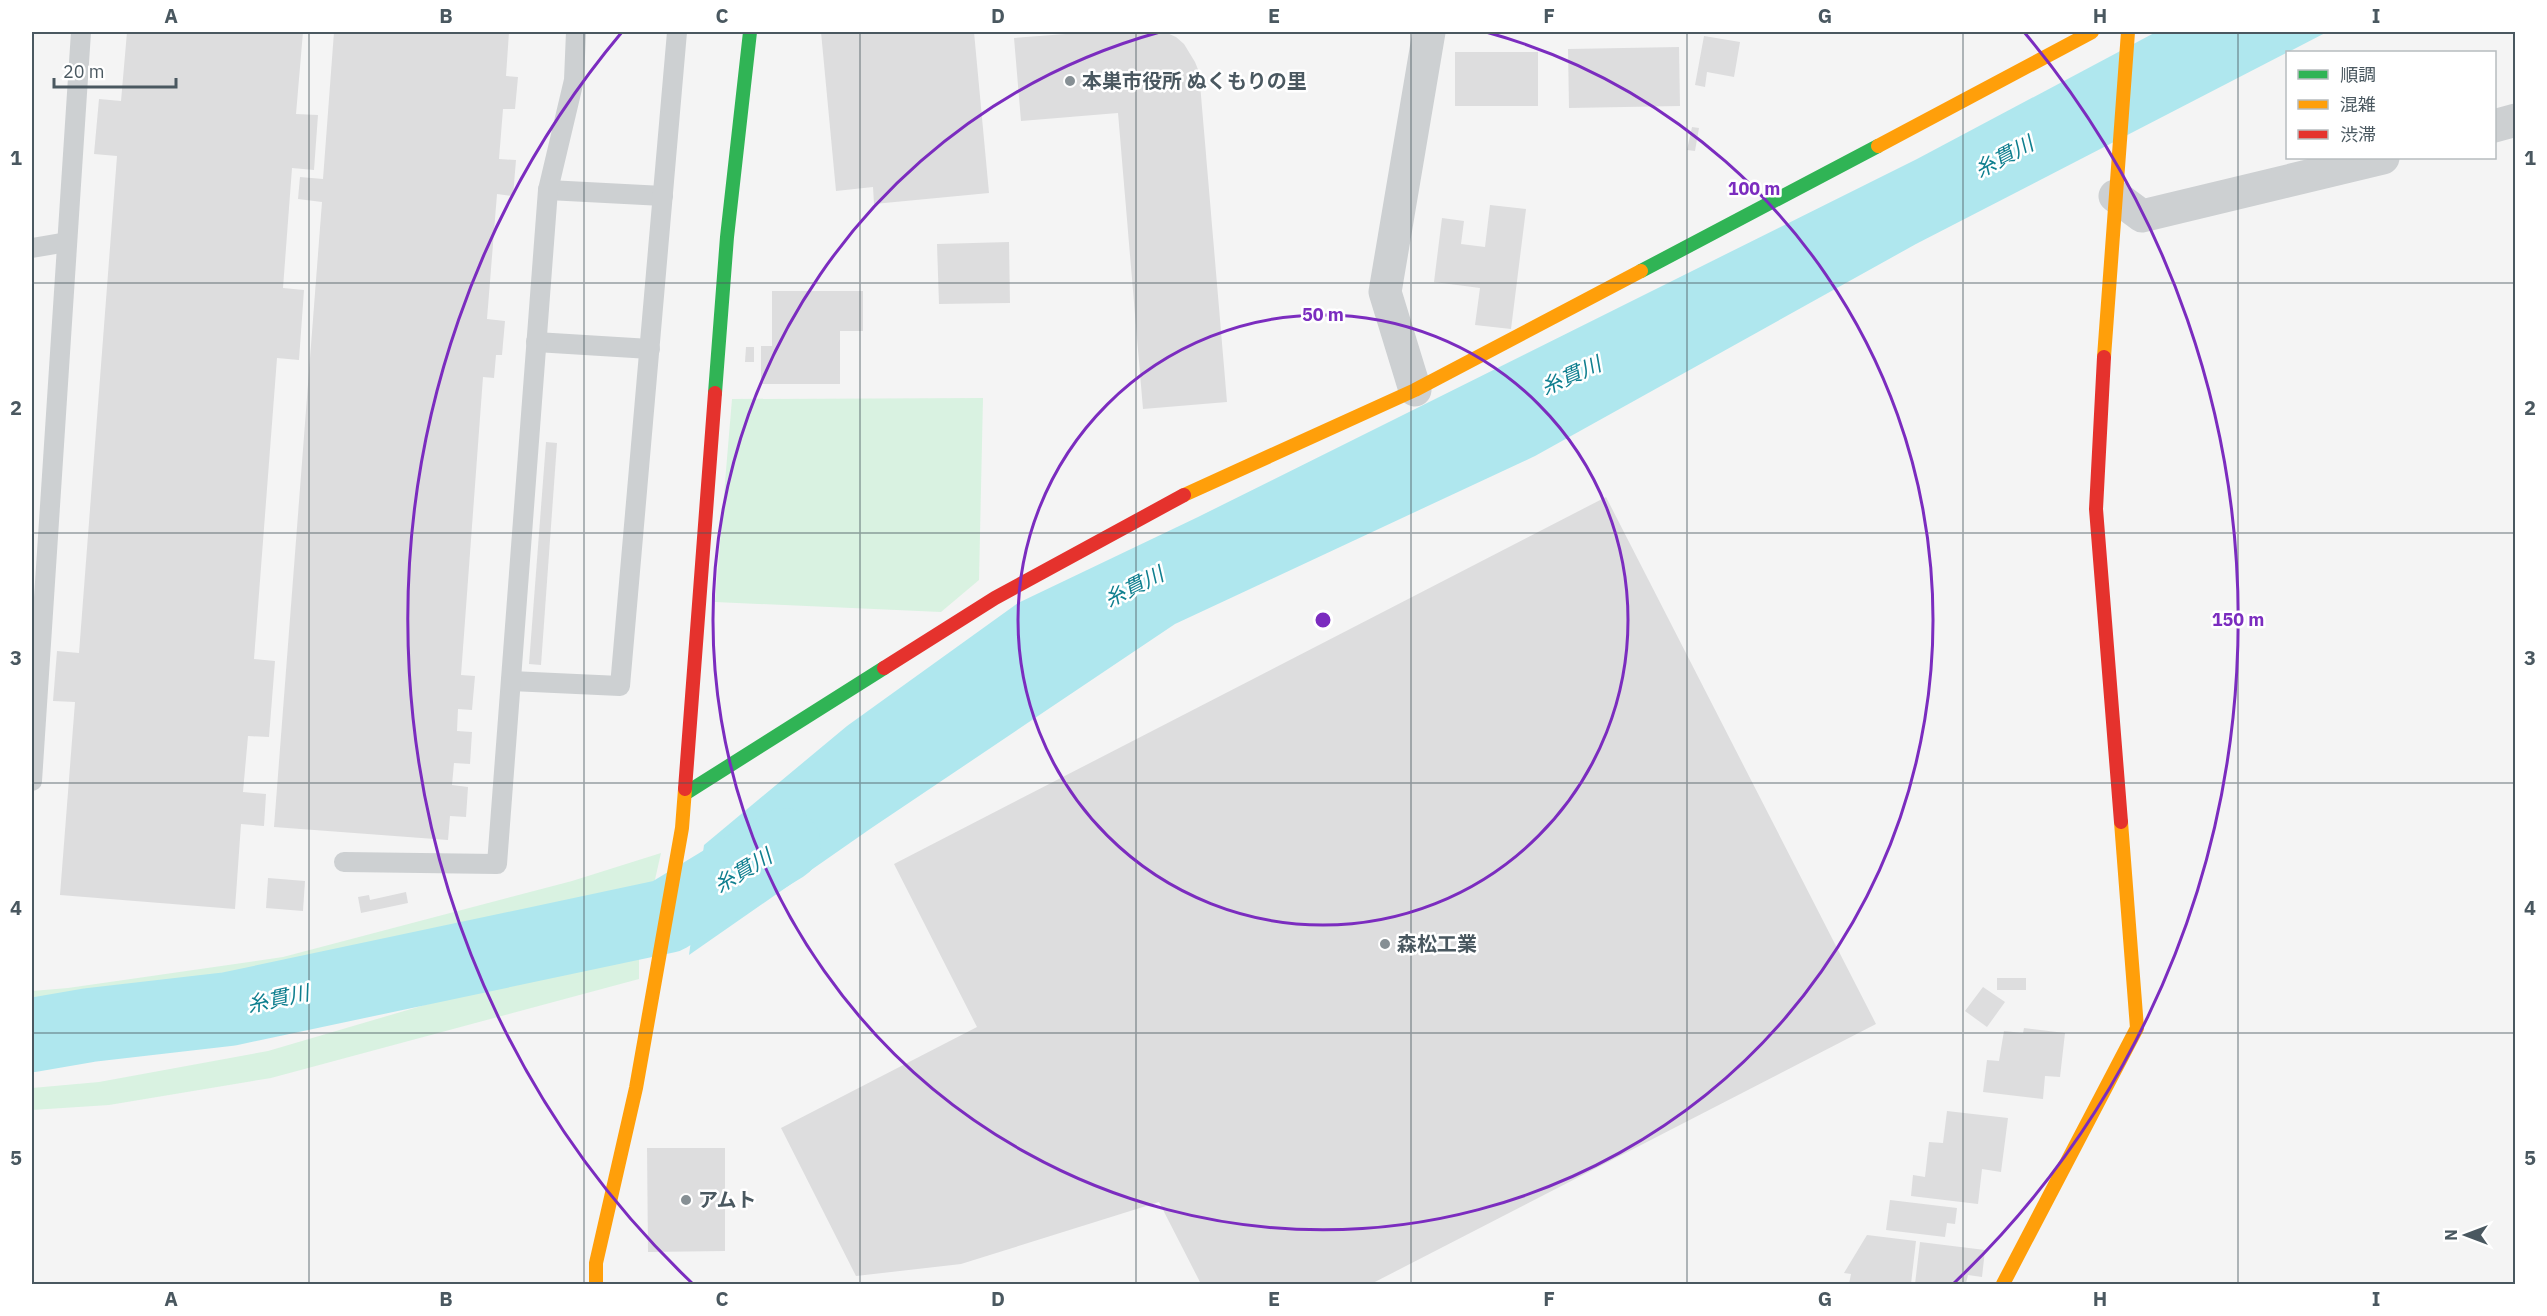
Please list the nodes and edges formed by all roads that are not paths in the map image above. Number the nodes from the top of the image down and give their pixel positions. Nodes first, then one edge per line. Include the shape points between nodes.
1 (81, 32) edge
2 (576, 32) edge
3 (677, 32) edge
4 (750, 32) edge
5 (1429, 32) edge
6 (2092, 32) edge
7 (2128, 34) edge
8 (2516, 120) edge
9 (2496, 125) edge
10 (2379, 159) edge
11 (2116, 183) junction
12 (548, 190) junction
13 (663, 196) junction
14 (67, 242) junction
15 (32, 248) edge
16 (537, 342) junction
17 (650, 349) junction
18 (1414, 390) junction
19 (511, 681) junction
20 (32, 781) edge
21 (686, 793) junction
22 (344, 862) dead end
23 (596, 1284) edge
24 (2002, 1284) edge

1 - 14 lane
2 - 12 lane via 574,80
3 - 13 lane
4 - 21 street via 727,237
5 - 18 street via 1385,292
6 - 18 street
7 - 11 street
8 - 9 street
10 - 11 street via 2142,216
11 - 24 street via 2096,509 2137,1028
12 - 13 lane
12 - 16 lane
13 - 17 lane
14 - 15 lane
14 - 20 lane
16 - 17 lane
16 - 19 lane
17 - 19 lane via 620,686
18 - 21 street via 1184,495 995,598
19 - 22 lane via 496,864
21 - 23 street via 657,974 596,1263

